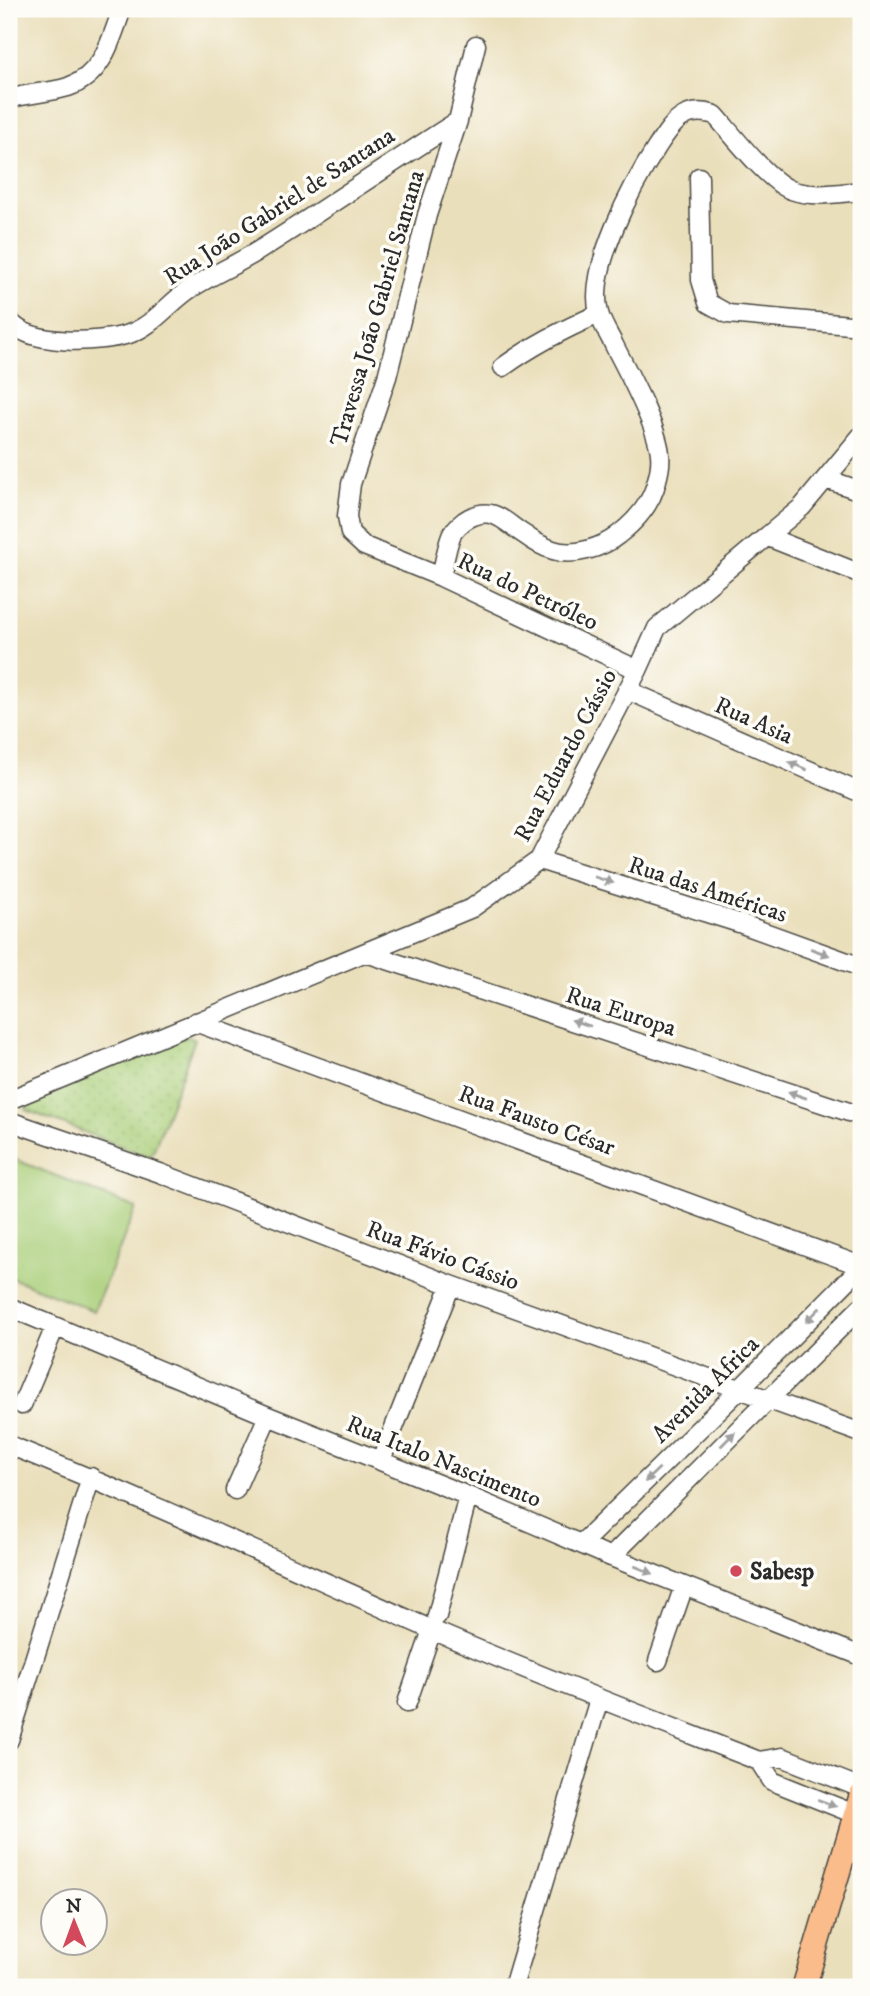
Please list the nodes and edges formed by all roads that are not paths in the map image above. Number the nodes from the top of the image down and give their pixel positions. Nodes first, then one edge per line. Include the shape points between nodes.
1 (122, 9) edge
2 (476, 45) dead end
3 (9, 99) edge
4 (458, 121) junction
5 (699, 177) dead end
6 (861, 191) edge
7 (599, 314) junction
8 (9, 320) edge
9 (861, 326) edge
10 (503, 367) dead end
11 (861, 436) edge
12 (826, 479) junction
13 (861, 491) edge
14 (768, 537) junction
15 (396, 559) joint
16 (861, 574) edge
17 (441, 577) junction
18 (638, 670) junction
19 (626, 690) junction
20 (861, 793) edge
21 (539, 859) junction
22 (366, 953) junction
23 (861, 967) edge
24 (195, 1022) junction
25 (9, 1100) edge
26 (861, 1116) edge
27 (9, 1121) edge
28 (861, 1266) edge
29 (451, 1285) junction
30 (9, 1307) edge
31 (861, 1307) edge
32 (55, 1326) junction
33 (740, 1389) junction
34 (768, 1399) junction
35 (22, 1405) dead end
36 (268, 1416) junction
37 (861, 1433) edge
38 (9, 1445) edge
39 (381, 1460) junction
40 (91, 1477) junction
41 (235, 1490) dead end
42 (468, 1496) junction
43 (581, 1544) junction
44 (611, 1557) junction
45 (684, 1586) junction
46 (435, 1623) junction
47 (861, 1656) edge
48 (658, 1661) dead end
49 (599, 1699) junction
50 (407, 1703) dead end
51 (9, 1740) edge
52 (759, 1761) junction
53 (861, 1788) edge
54 (859, 1806) edge
55 (513, 1987) edge
56 (804, 1987) edge

1 - 3 street via 106,54 92,75 70,86
2 - 4 street, Travessa João Gabriel Santana
4 - 8 street, Rua João Gabriel de Santana via 256,253 182,293 132,333 99,341 55,341 14,327
4 - 15 street, Travessa João Gabriel Santana via 427,215 387,377 351,484 350,533 364,546
5 - 9 street via 702,280 708,303 728,314
6 - 7 street via 823,195 789,190 715,115 702,111 688,114 671,125 645,166 614,231 600,265 596,288
7 - 10 street via 531,347
7 - 17 street via 650,421 660,454 648,504 606,545 574,552 555,551 523,535 505,519 478,513 452,534
11 - 12 street, Rua Eduardo Cássio
12 - 13 street
12 - 14 street, Rua Eduardo Cássio
14 - 16 street
14 - 18 street, Rua Eduardo Cássio via 657,628
15 - 17 street, Rua do Petróleo
17 - 18 street, Rua do Petróleo
18 - 19 street, Rua Eduardo Cássio
20 -> 19 street, Rua Asia
19 - 21 street, Rua Eduardo Cássio
21 - 22 street, Rua Eduardo Cássio via 472,908
21 -> 23 street, Rua das Américas
22 - 24 street, Rua Eduardo Cássio
26 -> 22 street, Rua Europa
24 - 25 street, Rua Eduardo Cássio
24 - 28 street, Rua Fausto César
27 - 29 street, Rua Fávio Cássio via 173,1178
28 -> 33 street, Avenida Africa
29 - 33 street, Rua Fávio Cássio
29 - 39 street
30 - 32 street, Rua Italo Nascimento
31 - 34 street
32 - 35 street
32 - 36 street, Rua Italo Nascimento
33 - 34 street, Rua Fávio Cássio
33 -> 43 street, Avenida Africa
34 - 37 street, Rua Fávio Cássio
44 -> 34 street
36 - 39 street, Rua Italo Nascimento
36 - 41 street
38 - 40 street
39 - 42 street, Rua Italo Nascimento
40 - 46 street
40 - 51 street
42 - 43 street, Rua Italo Nascimento
42 - 46 street
43 - 44 street, Rua Italo Nascimento
44 -> 45 street, Rua Italo Nascimento
45 - 47 street, Rua Italo Nascimento
45 - 48 street
46 - 49 street
46 - 50 street
49 - 52 street
49 - 55 street
52 - 53 street via 782,1758
52 -> 54 street via 772,1781
54 - 56 main road

